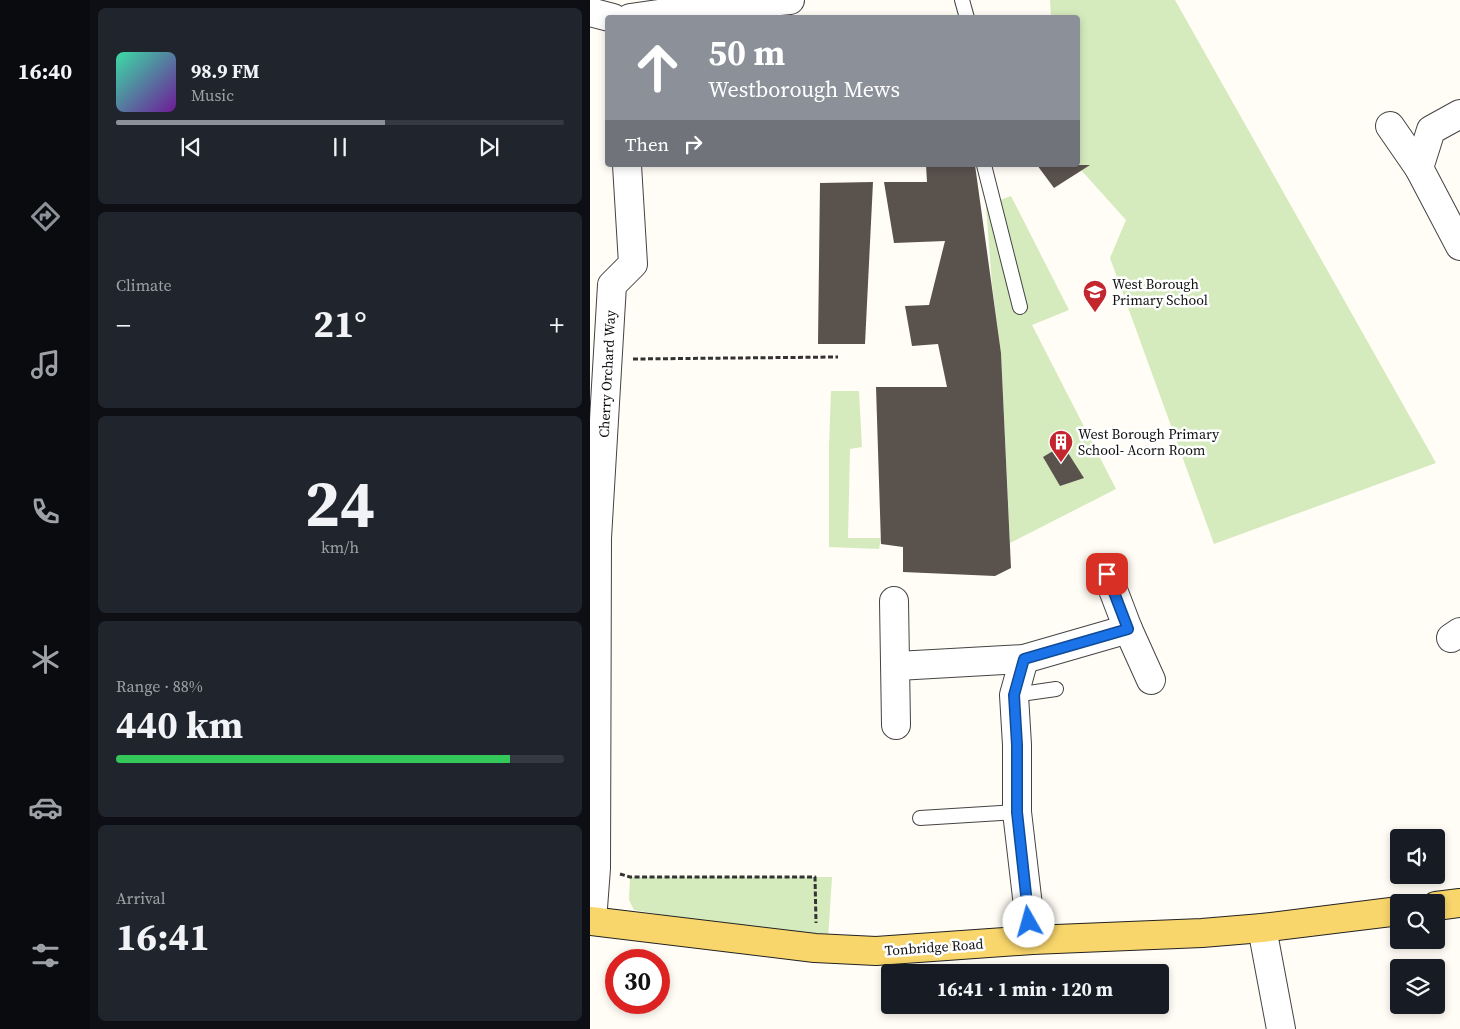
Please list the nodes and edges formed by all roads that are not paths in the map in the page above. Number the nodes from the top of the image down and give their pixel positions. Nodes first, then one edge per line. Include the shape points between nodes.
1 (790, 0) edge
2 (962, 0) edge
3 (694, 5) edge
4 (590, 12) edge
5 (645, 15) edge
6 (966, 15) edge
7 (605, 16) edge
8 (1460, 114) edge
9 (1390, 126) dead end
10 (627, 167) edge
11 (985, 167) edge
12 (1419, 168) junction
13 (1460, 246) edge
14 (601, 285) edge
15 (1020, 307) dead end
16 (1107, 574) dead end
17 (894, 601) dead end
18 (1128, 629) junction
19 (1024, 659) junction
20 (897, 666) junction
21 (1151, 680) dead end
22 (1056, 689) dead end
23 (1014, 695) junction
24 (896, 725) dead end
25 (1017, 812) junction
26 (920, 818) dead end
27 (1460, 903) edge
28 (1445, 905) edge
29 (1390, 912) edge
30 (591, 921) edge
31 (1262, 928) junction
32 (1032, 940) junction
33 (1280, 1029) edge

1 - 3 street
2 - 6 lane
3 - 5 street
4 - 7 street
8 - 12 street via 1431,130
9 - 12 street
10 - 14 street, Cherry Orchard Way via 633,264
11 - 15 lane
12 - 13 street
14 - 30 street, Cherry Orchard Way via 607,360 597,538 596,868
16 - 18 street
17 - 20 street
18 - 19 street
18 - 21 street
19 - 20 street
19 - 23 street
20 - 24 street
22 - 23 lane
23 - 25 street
25 - 26 lane
25 - 32 street
27 - 28 main road
29 - 31 main road, Tonbridge Road
30 - 32 main road, Tonbridge Road via 815,948 876,951
31 - 32 main road, Tonbridge Road
31 - 33 street

